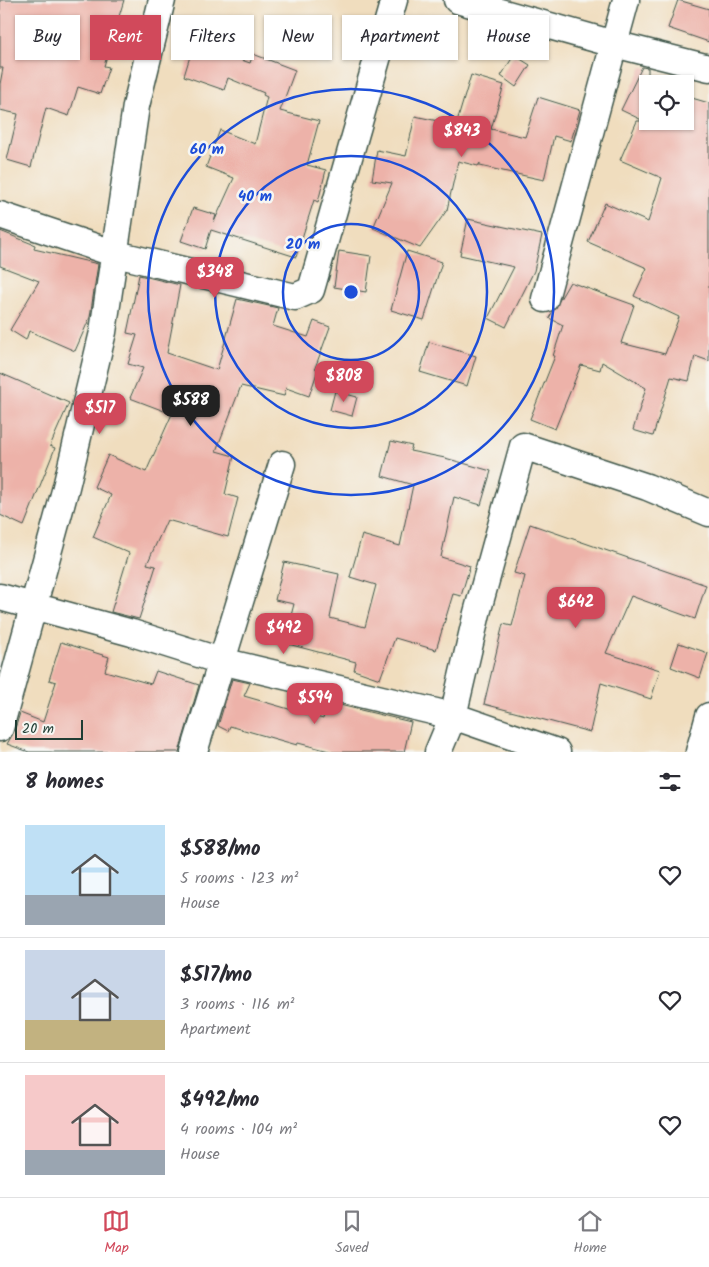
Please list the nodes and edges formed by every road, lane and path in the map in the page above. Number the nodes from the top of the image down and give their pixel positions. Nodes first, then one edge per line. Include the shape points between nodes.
1 (162, 0) edge
2 (394, 0) edge
3 (457, 0) edge
4 (626, 0) edge
5 (614, 44) junction
6 (709, 68) edge
7 (0, 215) edge
8 (116, 254) junction
9 (545, 299) dead end
10 (282, 464) dead end
11 (709, 513) edge
12 (0, 597) edge
13 (32, 605) junction
14 (221, 661) junction
15 (453, 716) junction
16 (709, 716) edge
17 (0, 728) edge
18 (194, 752) edge
19 (438, 752) edge
20 (556, 752) edge
21 (699, 752) edge

1 - 8 street via 136,106
2 - 8 street via 310,290 295,297
3 - 5 street
4 - 5 street
5 - 6 street
5 - 9 street
7 - 8 street
8 - 13 street via 101,342 66,488
10 - 14 street
11 - 15 street via 647,487 523,446 477,613
12 - 13 street
13 - 14 street
13 - 17 street
14 - 15 street
14 - 18 street
15 - 19 street
15 - 20 street
16 - 21 street

